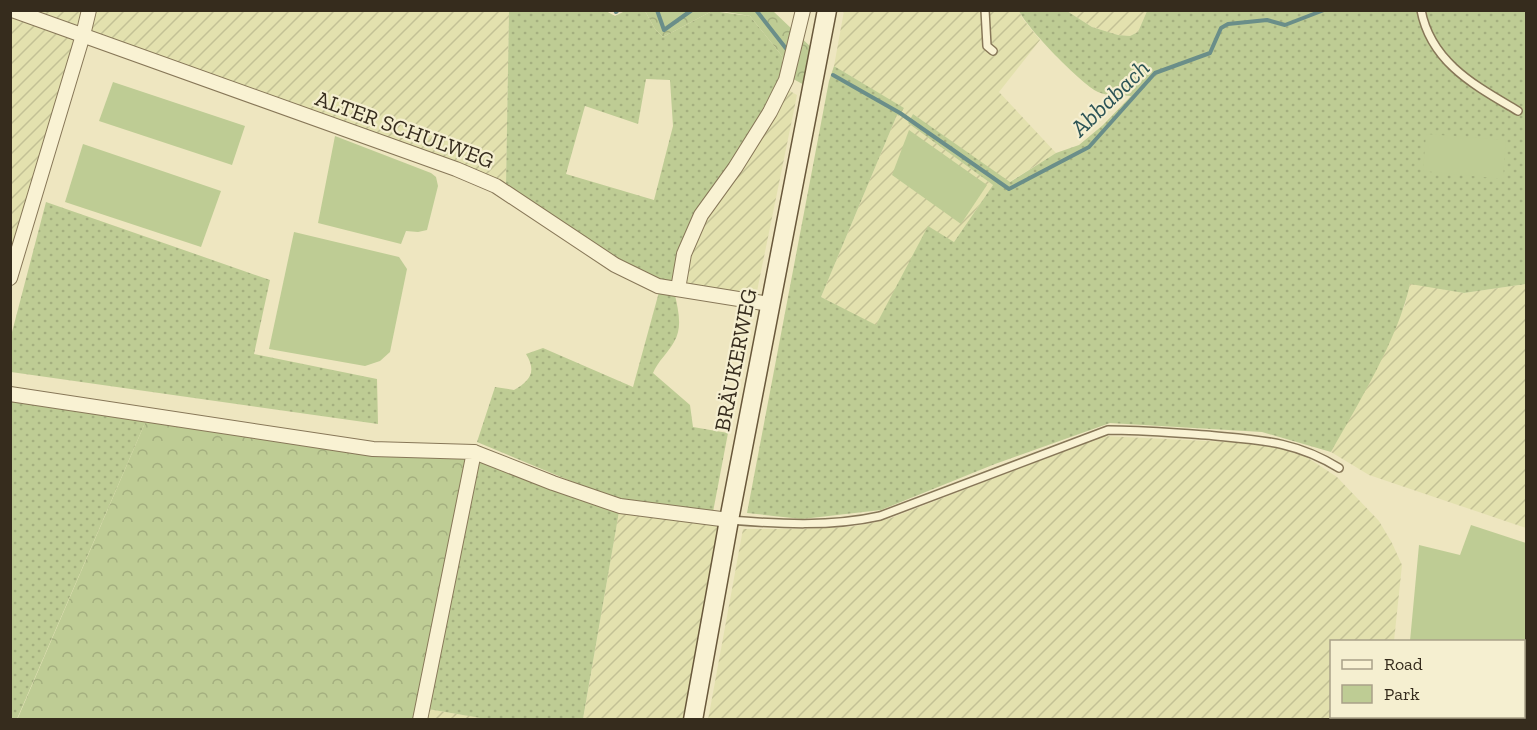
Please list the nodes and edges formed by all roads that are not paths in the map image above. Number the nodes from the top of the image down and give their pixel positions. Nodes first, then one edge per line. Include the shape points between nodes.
1 (12, 10) edge
2 (89, 10) edge
3 (803, 10) edge
4 (826, 10) edge
5 (985, 10) edge
6 (1421, 10) edge
7 (83, 35) junction
8 (993, 51) dead end
9 (1518, 111) dead end
10 (10, 278) edge
11 (678, 289) junction
12 (770, 304) junction
13 (10, 394) edge
14 (474, 453) junction
15 (1339, 468) dead end
16 (729, 520) junction
17 (420, 720) edge
18 (693, 720) edge

1 - 7 street, ALTER SCHULWEG
2 - 7 street
3 - 11 street via 786,80 735,168 701,215 684,254
4 - 12 main road, BRÄUKERWEG
5 - 8 lane via 987,46
6 - 9 lane via 1426,29 1449,65
7 - 10 street
7 - 11 street, ALTER SCHULWEG via 496,186 615,265 658,286
11 - 12 street, ALTER SCHULWEG
12 - 16 main road, BRÄUKERWEG
13 - 14 street via 373,449
14 - 16 street via 620,506
14 - 17 street
15 - 16 lane via 1319,455 1283,443 1108,430 855,522
16 - 18 main road, BRÄUKERWEG

